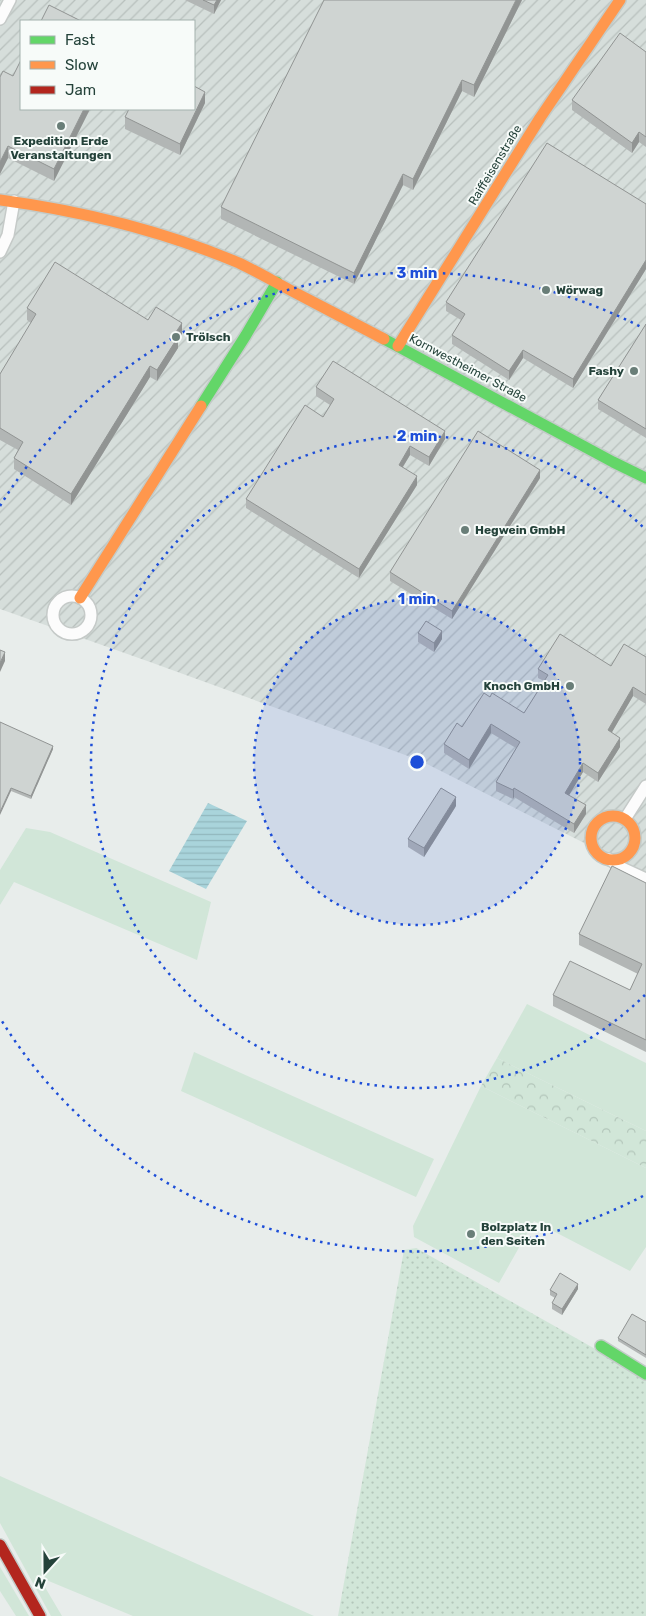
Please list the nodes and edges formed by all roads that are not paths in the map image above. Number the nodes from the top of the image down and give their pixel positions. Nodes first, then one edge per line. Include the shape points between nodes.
1 (10, 0) edge
2 (620, 0) edge
3 (0, 20) edge
4 (0, 200) edge
5 (14, 201) junction
6 (0, 252) edge
7 (277, 282) junction
8 (398, 346) junction
9 (646, 478) edge
10 (80, 598) dead end
11 (646, 786) edge
12 (625, 819) junction
13 (609, 859) junction
14 (646, 879) edge
15 (601, 1346) dead end
16 (646, 1374) edge
17 (0, 1545) edge
18 (40, 1616) edge

1 - 3 street
2 - 8 street, Raiffeisenstraße via 540,118
4 - 5 street, Kornwestheimer Straße
5 - 6 street via 8,235
5 - 7 street, Kornwestheimer Straße via 109,221 182,242 241,264
7 - 8 street, Kornwestheimer Straße
7 - 10 street
8 - 9 street, Kornwestheimer Straße
11 - 12 street
12 - 13 street via 632,826 634,845 620,858
12 - 13 street via 607,816 592,829 593,847 599,855
13 - 14 street
15 - 16 street
17 - 18 street

